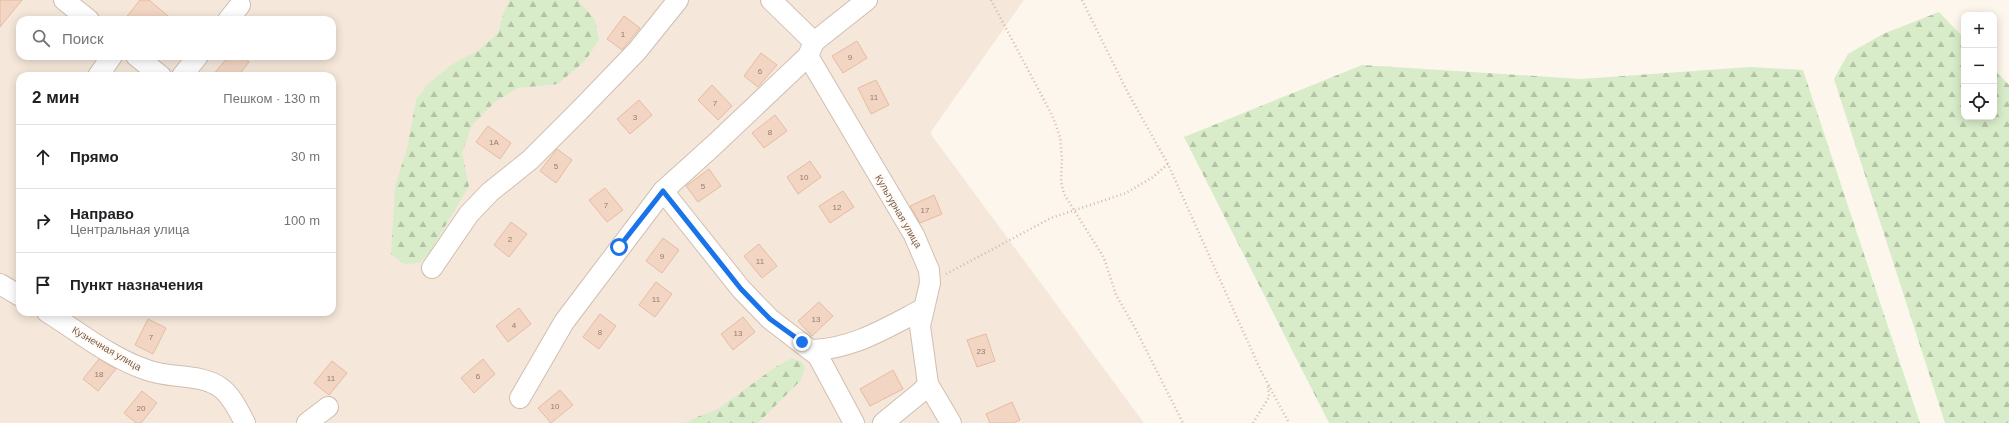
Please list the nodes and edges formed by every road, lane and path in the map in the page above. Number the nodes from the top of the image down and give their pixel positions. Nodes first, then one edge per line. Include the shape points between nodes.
1 (64, 0) edge
2 (678, 0) edge
3 (771, 0) edge
4 (867, 0) edge
5 (991, 0) edge
6 (1082, 0) edge
7 (85, 16) edge
8 (811, 49) junction
9 (109, 60) edge
10 (141, 60) edge
11 (195, 60) edge
12 (101, 72) edge
13 (156, 72) edge
14 (185, 72) edge
15 (1168, 164) junction
16 (663, 191) junction
17 (1075, 210) junction
18 (432, 268) dead end
19 (930, 283) junction
20 (0, 284) edge
21 (16, 294) edge
22 (923, 309) junction
23 (53, 316) edge
24 (813, 350) junction
25 (928, 384) junction
26 (1268, 384) junction
27 (520, 398) dead end
28 (328, 408) dead end
29 (245, 423) edge
30 (307, 423) edge
31 (854, 423) edge
32 (883, 423) edge
33 (951, 423) edge
34 (1183, 423) edge
35 (1253, 423) edge
36 (1289, 423) edge

1 - 7 street
2 - 18 street via 637,50 579,111 530,160 490,192 469,214
3 - 8 street, Культурная улица
4 - 8 street
5 - 17 path via 1052,115 1060,136 1061,182 1064,194
6 - 15 path via 1128,93
8 - 16 street via 714,145
8 - 19 street, Культурная улица via 914,235 929,270
9 - 12 street
10 - 13 street
11 - 14 street
15 - 17 path via 1153,177 1126,193
15 - 26 path
16 - 24 street via 741,289 770,319
16 - 27 street via 564,322
17 - 19 path via 1051,218
17 - 34 path via 1104,258 1116,295
19 - 22 street, Культурная улица
20 - 21 street
22 - 24 street via 864,340 830,349
22 - 25 street, Культурная улица via 920,326
23 - 29 street, Кузнечная улица via 126,361 146,370 216,384 233,401
24 - 31 street
25 - 32 street
25 - 33 street, Культурная улица
26 - 35 path via 1269,397
26 - 36 path
28 - 30 street

